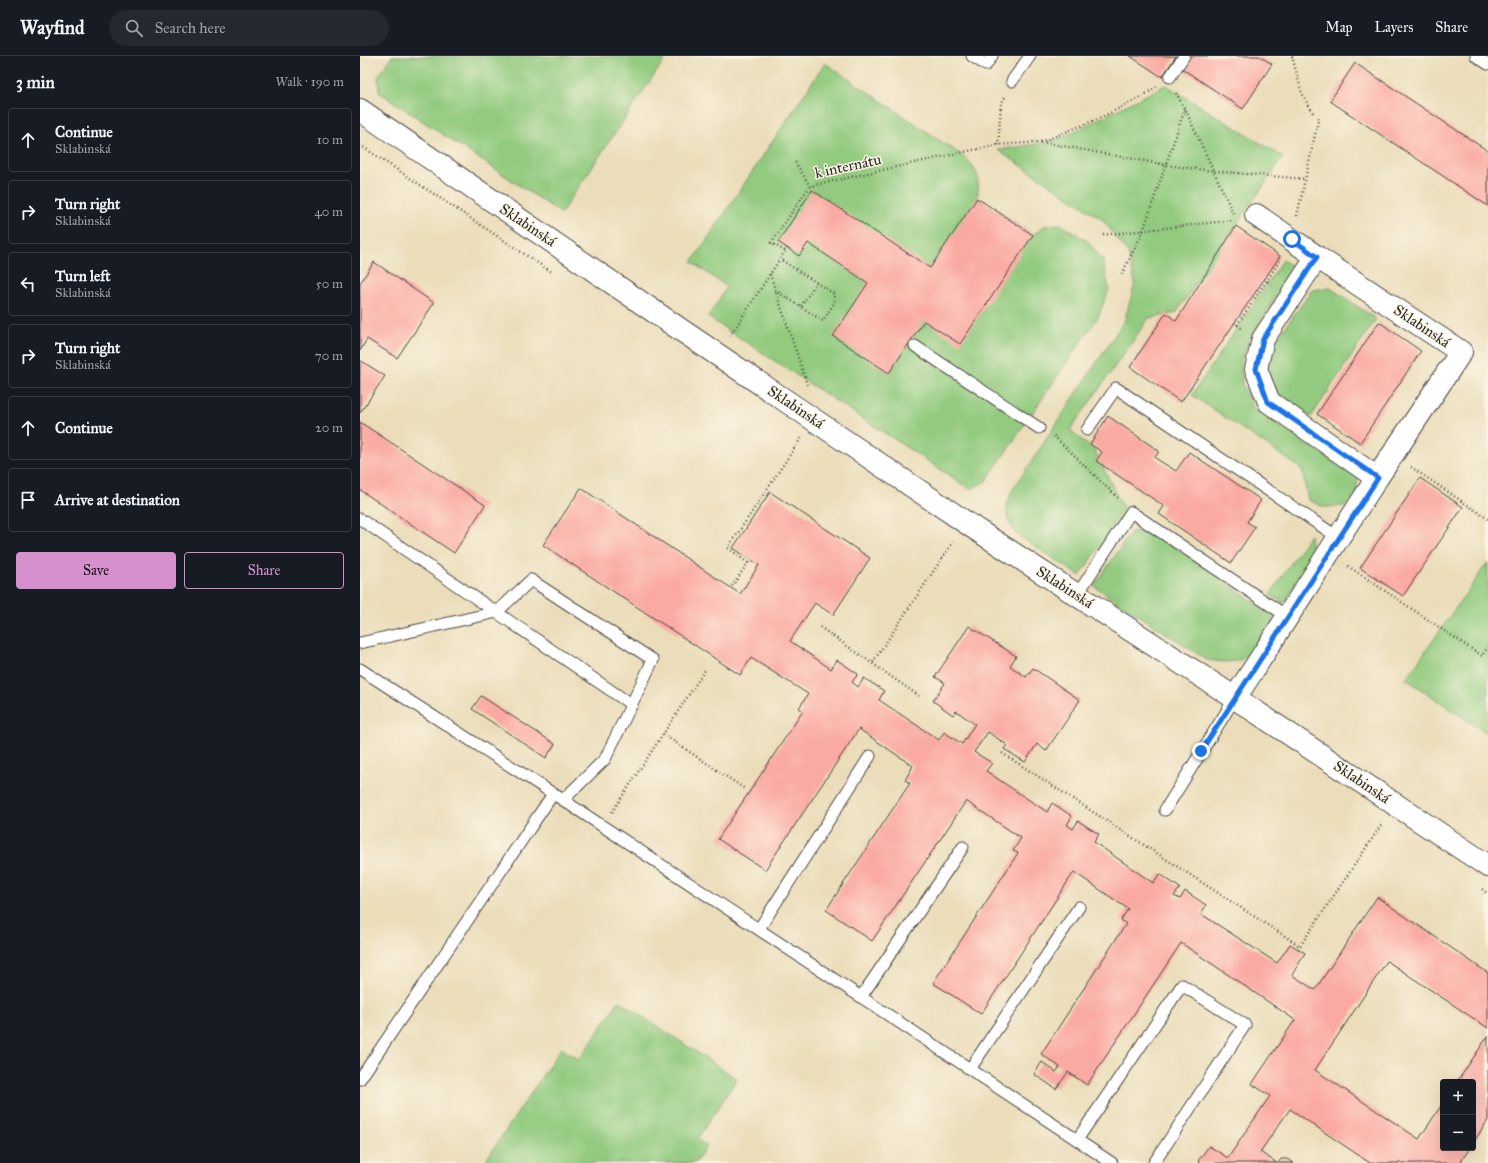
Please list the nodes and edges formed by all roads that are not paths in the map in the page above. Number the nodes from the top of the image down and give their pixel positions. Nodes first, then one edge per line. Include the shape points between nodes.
1 (972, 56) edge
2 (992, 56) edge
3 (1030, 56) edge
4 (1184, 56) edge
5 (1476, 56) edge
6 (1488, 64) edge
7 (1170, 77) road end
8 (1012, 81) road end
9 (360, 110) edge
10 (1256, 215) dead end
11 (1317, 257) junction
12 (915, 346) dead end
13 (1039, 428) dead end
14 (1087, 430) dead end
15 (1378, 478) junction
16 (360, 519) edge
17 (1339, 538) junction
18 (1078, 595) junction
19 (497, 612) junction
20 (1288, 616) junction
21 (360, 643) edge
22 (360, 669) edge
23 (1235, 698) junction
24 (632, 705) junction
25 (870, 756) dead end
26 (553, 794) junction
27 (563, 800) junction
28 (1165, 810) dead end
29 (963, 847) dead end
30 (1488, 866) edge
31 (1079, 907) dead end
32 (759, 929) junction
33 (861, 997) junction
34 (970, 1069) junction
35 (360, 1078) edge
36 (1077, 1140) junction
37 (1112, 1163) edge
38 (1154, 1163) edge

1 - 2 lane via 986,65
3 - 8 lane
4 - 7 lane
5 - 6 lane
9 - 18 street, Sklabinská via 700,343
10 - 11 street, Sklabinská
11 - 15 street via 1263,339 1256,369 1268,402
11 - 15 street, Sklabinská via 1461,352
12 - 13 lane
14 - 17 lane via 1116,388
15 - 17 street, Sklabinská
16 - 19 lane
17 - 20 street, Sklabinská
18 - 20 lane via 1131,512
18 - 23 street, Sklabinská
19 - 21 lane
19 - 24 lane
19 - 24 lane via 532,580 653,660
20 - 23 street, Sklabinská
22 - 26 lane
23 - 28 lane
23 - 30 street, Sklabinská
24 - 27 lane via 605,759
25 - 32 lane
26 - 27 lane
26 - 35 lane
27 - 32 lane
29 - 33 lane
31 - 34 lane
32 - 33 lane
33 - 34 lane
34 - 36 lane
36 - 37 lane
36 - 38 lane via 1182,985 1245,1025

